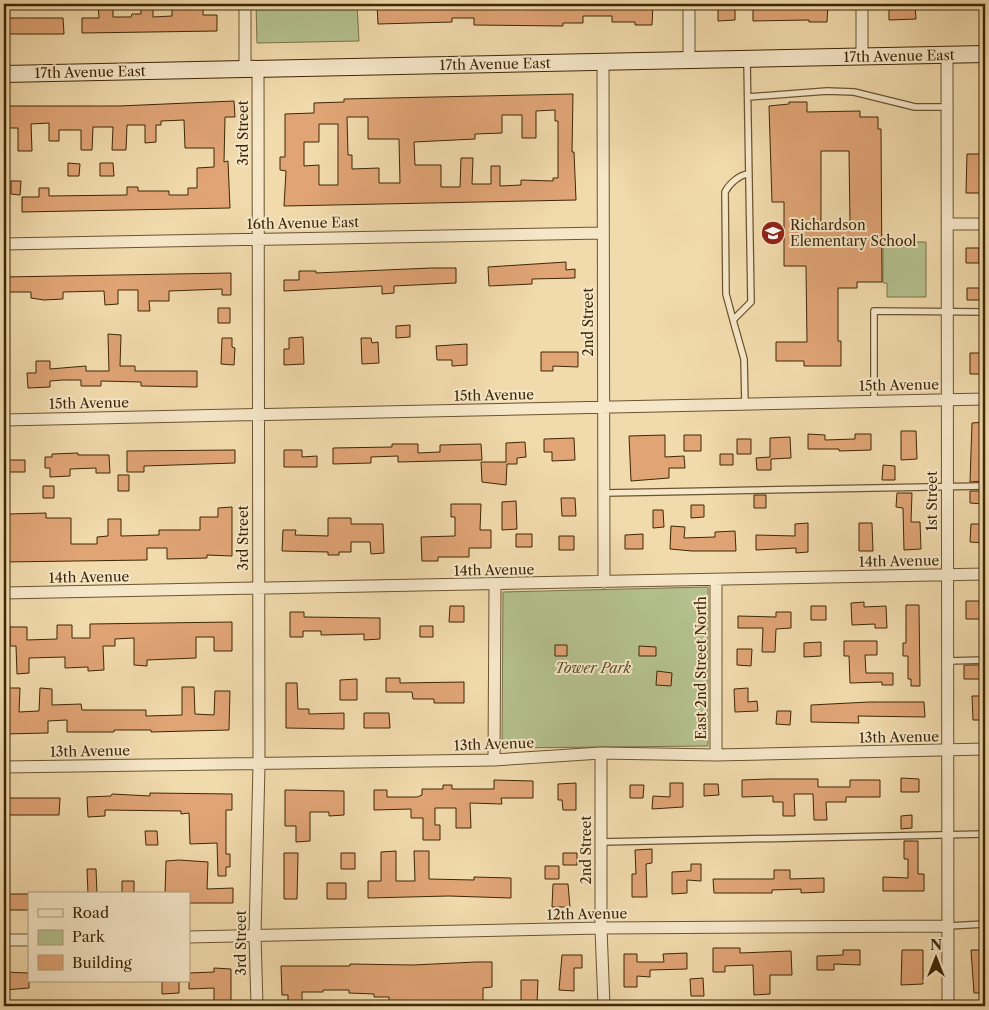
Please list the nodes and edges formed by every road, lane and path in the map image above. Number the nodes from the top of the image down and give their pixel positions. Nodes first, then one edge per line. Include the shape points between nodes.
1 (244, 4) edge
2 (689, 4) edge
3 (862, 4) edge
4 (985, 54) edge
5 (947, 55) junction
6 (862, 57) junction
7 (747, 59) junction
8 (689, 60) junction
9 (603, 62) junction
10 (252, 69) junction
11 (4, 74) edge
12 (748, 96) junction
13 (947, 106) junction
14 (749, 174) junction
15 (948, 224) junction
16 (985, 224) edge
17 (603, 233) junction
18 (258, 239) junction
19 (4, 244) edge
20 (948, 312) junction
21 (985, 312) edge
22 (733, 320) junction
23 (985, 398) edge
24 (947, 399) junction
25 (874, 401) junction
26 (745, 404) junction
27 (604, 407) junction
28 (258, 414) junction
29 (4, 420) edge
30 (985, 486) edge
31 (947, 487) junction
32 (604, 493) junction
33 (985, 574) edge
34 (947, 575) junction
35 (716, 581) junction
36 (604, 582) junction
37 (496, 585) junction
38 (258, 590) junction
39 (4, 593) edge
40 (985, 660) edge
41 (948, 661) junction
42 (985, 749) edge
43 (949, 751) junction
44 (601, 753) junction
45 (716, 755) junction
46 (494, 760) junction
47 (259, 765) junction
48 (4, 767) edge
49 (985, 834) edge
50 (949, 835) junction
51 (601, 842) junction
52 (985, 924) edge
53 (948, 926) junction
54 (601, 928) junction
55 (255, 935) junction
56 (190, 936) edge
57 (4, 940) edge
58 (28, 940) edge
59 (257, 1006) edge
60 (604, 1006) edge
61 (948, 1006) edge

1 - 10 street, 3rd Street
2 - 8 street
3 - 6 street
4 - 5 street, 17th Avenue East
5 - 6 street, 17th Avenue East
5 - 13 street, 1st Street
6 - 7 street, 17th Avenue East
7 - 8 street, 17th Avenue East
7 - 12 lane
8 - 9 street, 17th Avenue East
9 - 10 street, 17th Avenue East
9 - 17 street, 2nd Street
10 - 11 street, 17th Avenue East
10 - 18 street, 3rd Street
12 - 13 lane via 827,90 854,92 915,106
12 - 14 lane
13 - 15 street, 1st Street
14 - 22 lane via 751,302
14 - 22 lane via 744,174 725,192 726,294
15 - 16 street
15 - 20 street, 1st Street
17 - 18 street, 16th Avenue East
17 - 27 street, 2nd Street
18 - 19 street, 16th Avenue East
18 - 28 street, 3rd Street
20 - 21 lane
20 - 24 street, 1st Street
20 - 25 lane via 874,310
22 - 26 lane via 744,359
23 - 24 street, 15th Avenue
24 - 25 street, 15th Avenue
24 - 31 street, 1st Street
25 - 26 street, 15th Avenue
26 - 27 street, 15th Avenue
27 - 28 street, 15th Avenue
27 - 32 street, 2nd Street
28 - 29 street, 15th Avenue
28 - 38 street, 3rd Street
30 - 31 lane
31 - 32 lane
31 - 34 street, 1st Street
32 - 36 street, 2nd Street
33 - 34 street, 14th Avenue
34 - 35 street, 14th Avenue
34 - 41 street, 1st Street
35 - 36 street, 14th Avenue
35 - 45 street, East 2nd Street North
36 - 37 street, 14th Avenue
37 - 38 street, 14th Avenue
37 - 46 street
38 - 39 street, 14th Avenue
38 - 47 street, 3rd Street
40 - 41 lane
41 - 43 street, 1st Street
42 - 43 street, 13th Avenue
43 - 45 street, 13th Avenue
43 - 50 street, 1st Street
44 - 45 street, 13th Avenue
44 - 46 street, 13th Avenue
44 - 51 street, 2nd Street
46 - 47 street, 13th Avenue
47 - 48 street, 13th Avenue
47 - 55 street, 3rd Street
49 - 50 lane
50 - 51 lane
50 - 53 street, 1st Street
51 - 54 street, 2nd Street
52 - 53 lane, 12th Avenue
53 - 54 street, 12th Avenue
53 - 61 street, 1st Street
54 - 55 street, 12th Avenue
54 - 60 street, 2nd Street
55 - 56 street, 12th Avenue
55 - 59 street, 3rd Street
57 - 58 street

